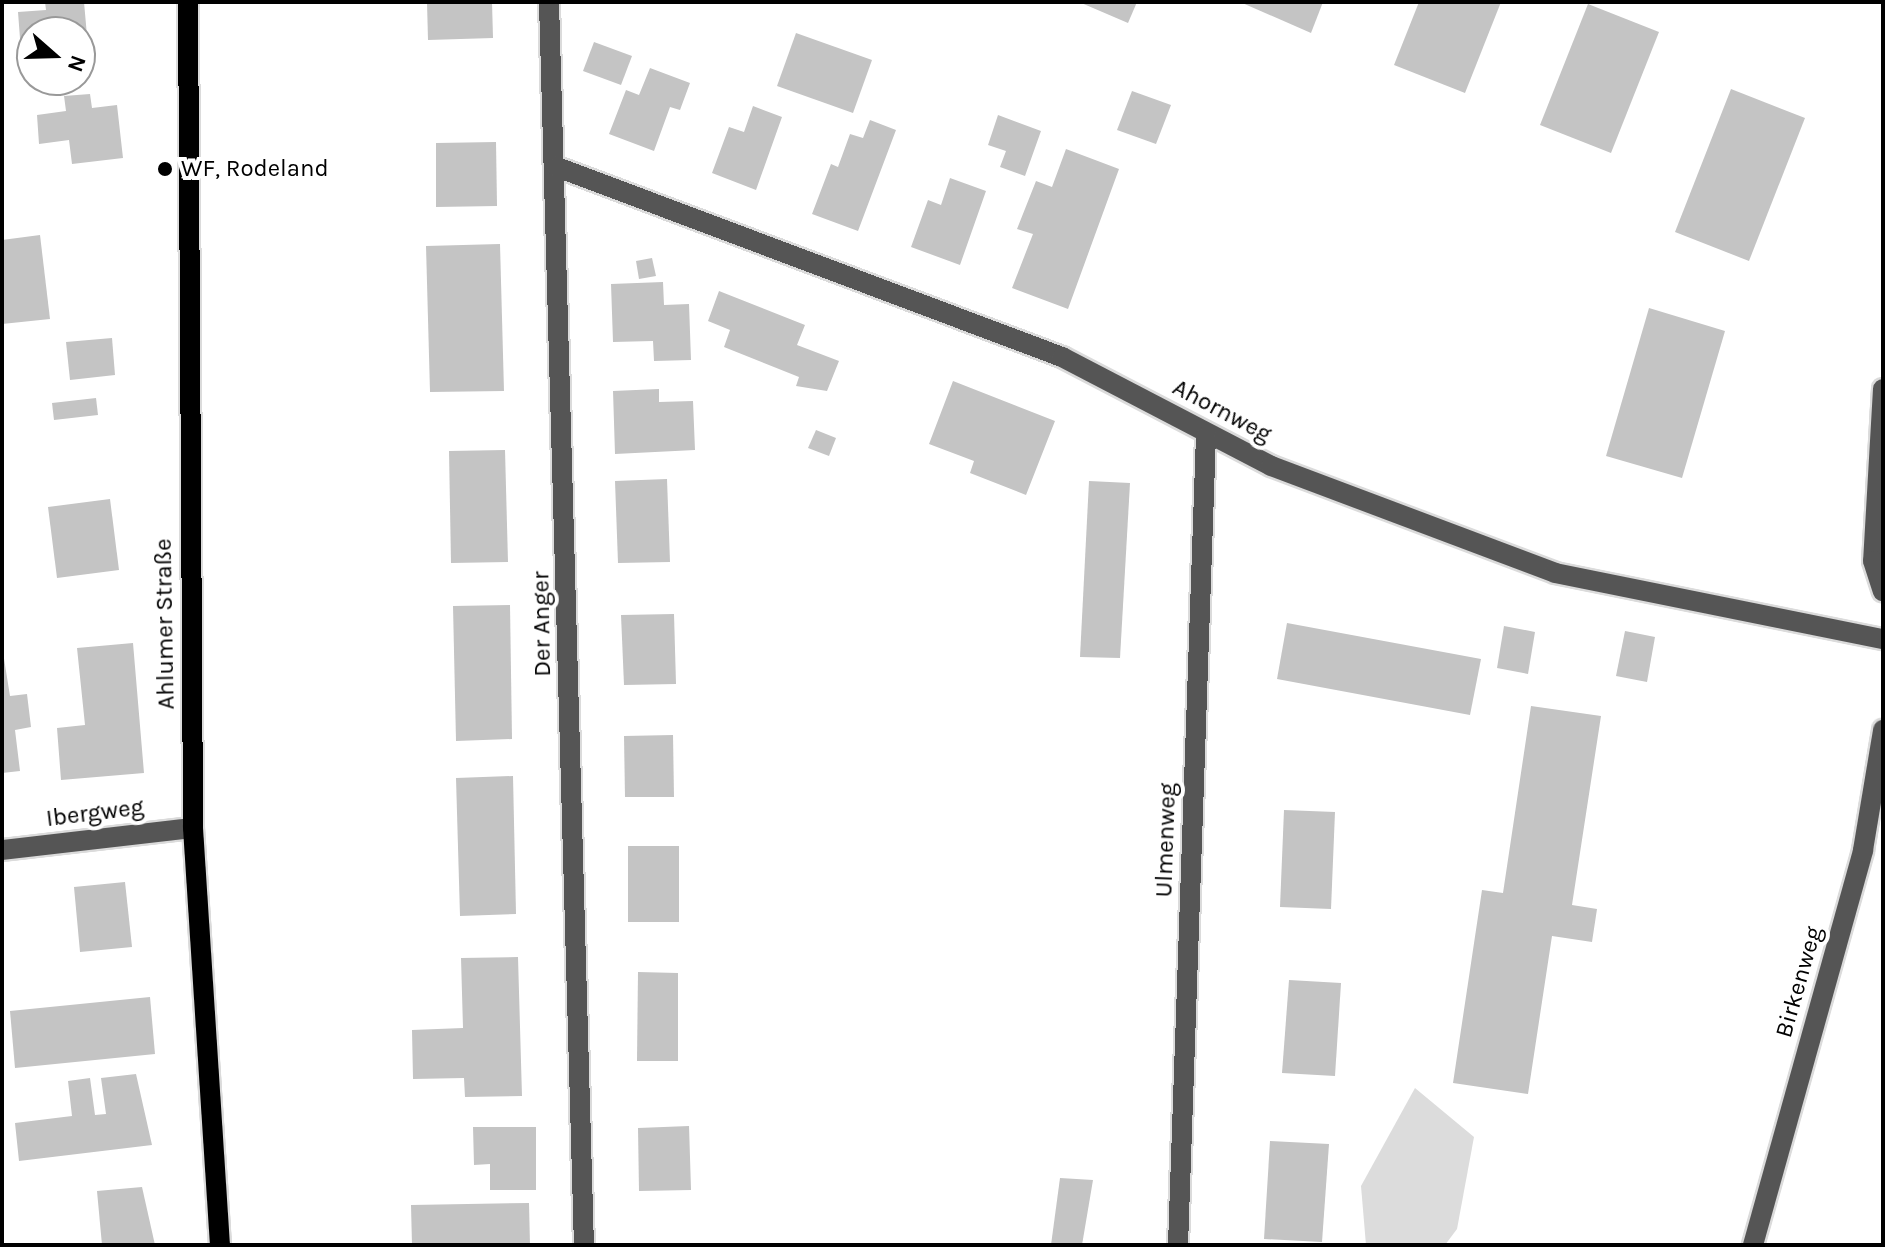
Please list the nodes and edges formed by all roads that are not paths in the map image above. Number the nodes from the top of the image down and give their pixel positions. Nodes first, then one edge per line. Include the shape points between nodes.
1 (188, 2) edge
2 (549, 2) edge
3 (557, 167) junction
4 (1883, 389) edge
5 (1206, 436) junction
6 (1883, 591) edge
7 (1883, 639) edge
8 (1883, 730) edge
9 (193, 828) junction
10 (2, 850) edge
11 (220, 1245) edge
12 (584, 1245) edge
13 (1178, 1245) edge
14 (1753, 1245) edge

1 - 9 main road, Ahlumer Straße
2 - 3 street, Der Anger
3 - 5 street, Ahornweg via 1062,357
3 - 12 street, Der Anger
4 - 6 street via 1873,561
5 - 7 street, Ahornweg via 1555,573
5 - 13 street, Ulmenweg
8 - 14 street, Birkenweg via 1863,850
9 - 10 street, Ibergweg
9 - 11 main road, Ahlumer Straße

